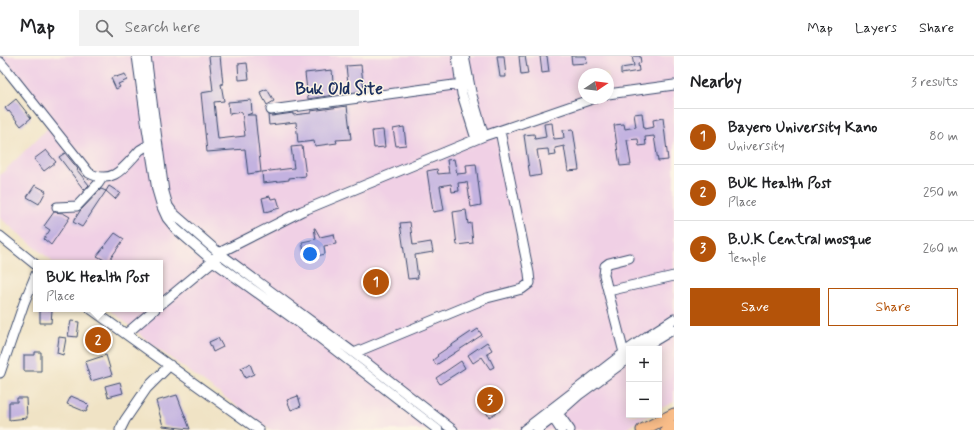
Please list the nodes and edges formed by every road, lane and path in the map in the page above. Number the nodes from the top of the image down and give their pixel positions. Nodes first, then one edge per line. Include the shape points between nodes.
1 (137, 56) edge
2 (146, 56) edge
3 (457, 56) edge
4 (464, 56) edge
5 (0, 62) edge
6 (461, 84) junction
7 (674, 85) edge
8 (466, 93) junction
9 (614, 93) edge
10 (578, 104) edge
11 (271, 110) dead end
12 (500, 131) junction
13 (480, 138) junction
14 (154, 145) junction
15 (102, 178) junction
16 (57, 207) dead end
17 (0, 236) edge
18 (219, 253) junction
19 (629, 258) dead end
20 (213, 261) junction
21 (33, 263) edge
22 (674, 276) edge
23 (33, 281) edge
24 (608, 291) junction
25 (163, 303) edge
26 (96, 312) edge
27 (152, 312) edge
28 (674, 319) edge
29 (674, 329) edge
30 (126, 334) junction
31 (637, 346) edge
32 (646, 346) edge
33 (626, 348) edge
34 (354, 353) junction
35 (626, 356) edge
36 (170, 365) junction
37 (0, 373) edge
38 (381, 379) junction
39 (554, 413) junction
40 (674, 414) edge
41 (674, 426) edge
42 (448, 428) edge
43 (120, 430) edge
44 (259, 430) edge
45 (438, 430) edge
46 (524, 430) edge
47 (538, 430) edge
48 (561, 430) edge
49 (570, 430) edge
50 (642, 430) edge
51 (666, 430) edge

1 - 14 street
2 - 14 street
3 - 6 street
4 - 8 street
5 - 15 street via 89,173
6 - 8 street
6 - 11 street
7 - 9 street
8 - 13 street
10 - 12 street
12 - 13 street
12 - 34 street via 530,283 522,289 487,298
13 - 18 street via 302,211
14 - 15 street via 140,150 116,175
14 - 18 street via 168,206
14 - 20 street via 157,190 167,218
15 - 16 street via 77,206
17 - 21 street
18 - 20 street
18 - 34 street
19 - 24 street via 605,266 604,275
20 - 25 street
20 - 38 street
22 - 24 street
23 - 37 street
24 - 33 street
26 - 30 street
27 - 30 street
28 - 31 street
29 - 32 street
30 - 36 street
34 - 38 street
35 - 39 street
36 - 43 street via 147,388
36 - 44 street
38 - 42 street
38 - 45 street
39 - 46 street
39 - 47 street
39 - 48 street
39 - 49 street
40 - 50 main road
41 - 51 main road

